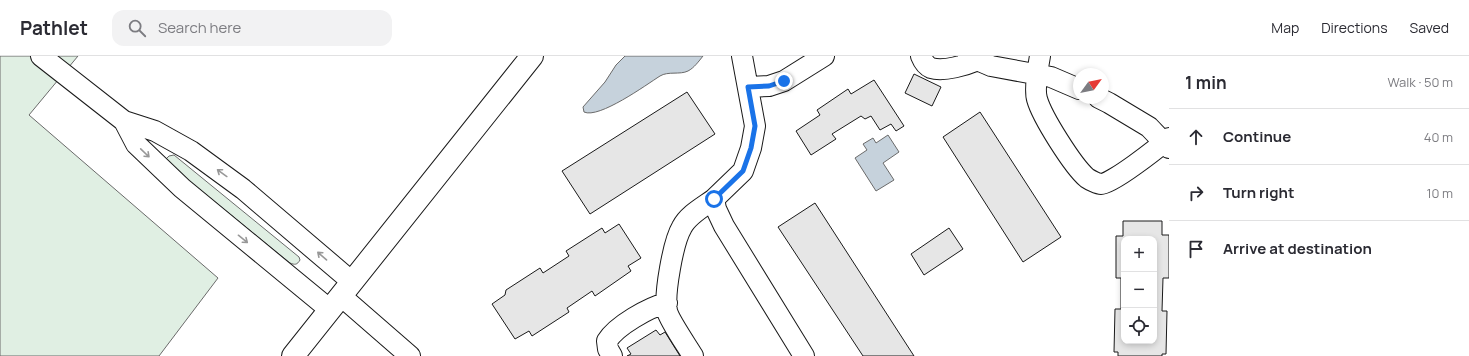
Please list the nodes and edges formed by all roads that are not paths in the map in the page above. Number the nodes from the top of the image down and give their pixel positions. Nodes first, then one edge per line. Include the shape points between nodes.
1 (41, 56) edge
2 (532, 56) edge
3 (742, 56) edge
4 (824, 56) edge
5 (921, 56) edge
6 (973, 58) edge
7 (1038, 65) edge
8 (1073, 86) edge
9 (748, 87) junction
10 (1109, 103) edge
11 (124, 121) junction
12 (1167, 142) edge
13 (714, 199) junction
14 (340, 296) junction
15 (667, 303) junction
16 (293, 356) edge
17 (410, 356) edge
18 (612, 356) edge
19 (693, 356) edge
20 (803, 356) edge

1 - 11 street
2 - 14 main road
3 - 9 street
4 - 9 street via 784,81 769,86
5 - 6 street via 931,68 945,69 965,65
6 - 7 street via 992,66
7 - 8 street via 1051,76
7 - 12 street via 1036,98 1049,126 1073,162 1088,179 1100,184 1109,182
9 - 13 street via 755,126 751,148 743,171
10 - 12 street via 1149,127
11 -> 14 street via 136,144 182,188
14 -> 11 street via 243,189 191,151 155,131
13 - 15 street via 691,216 682,227 673,252
13 - 20 street via 724,226
14 - 16 main road
14 - 17 street
15 - 18 street via 645,311 616,330 607,341
15 - 19 street via 667,312

